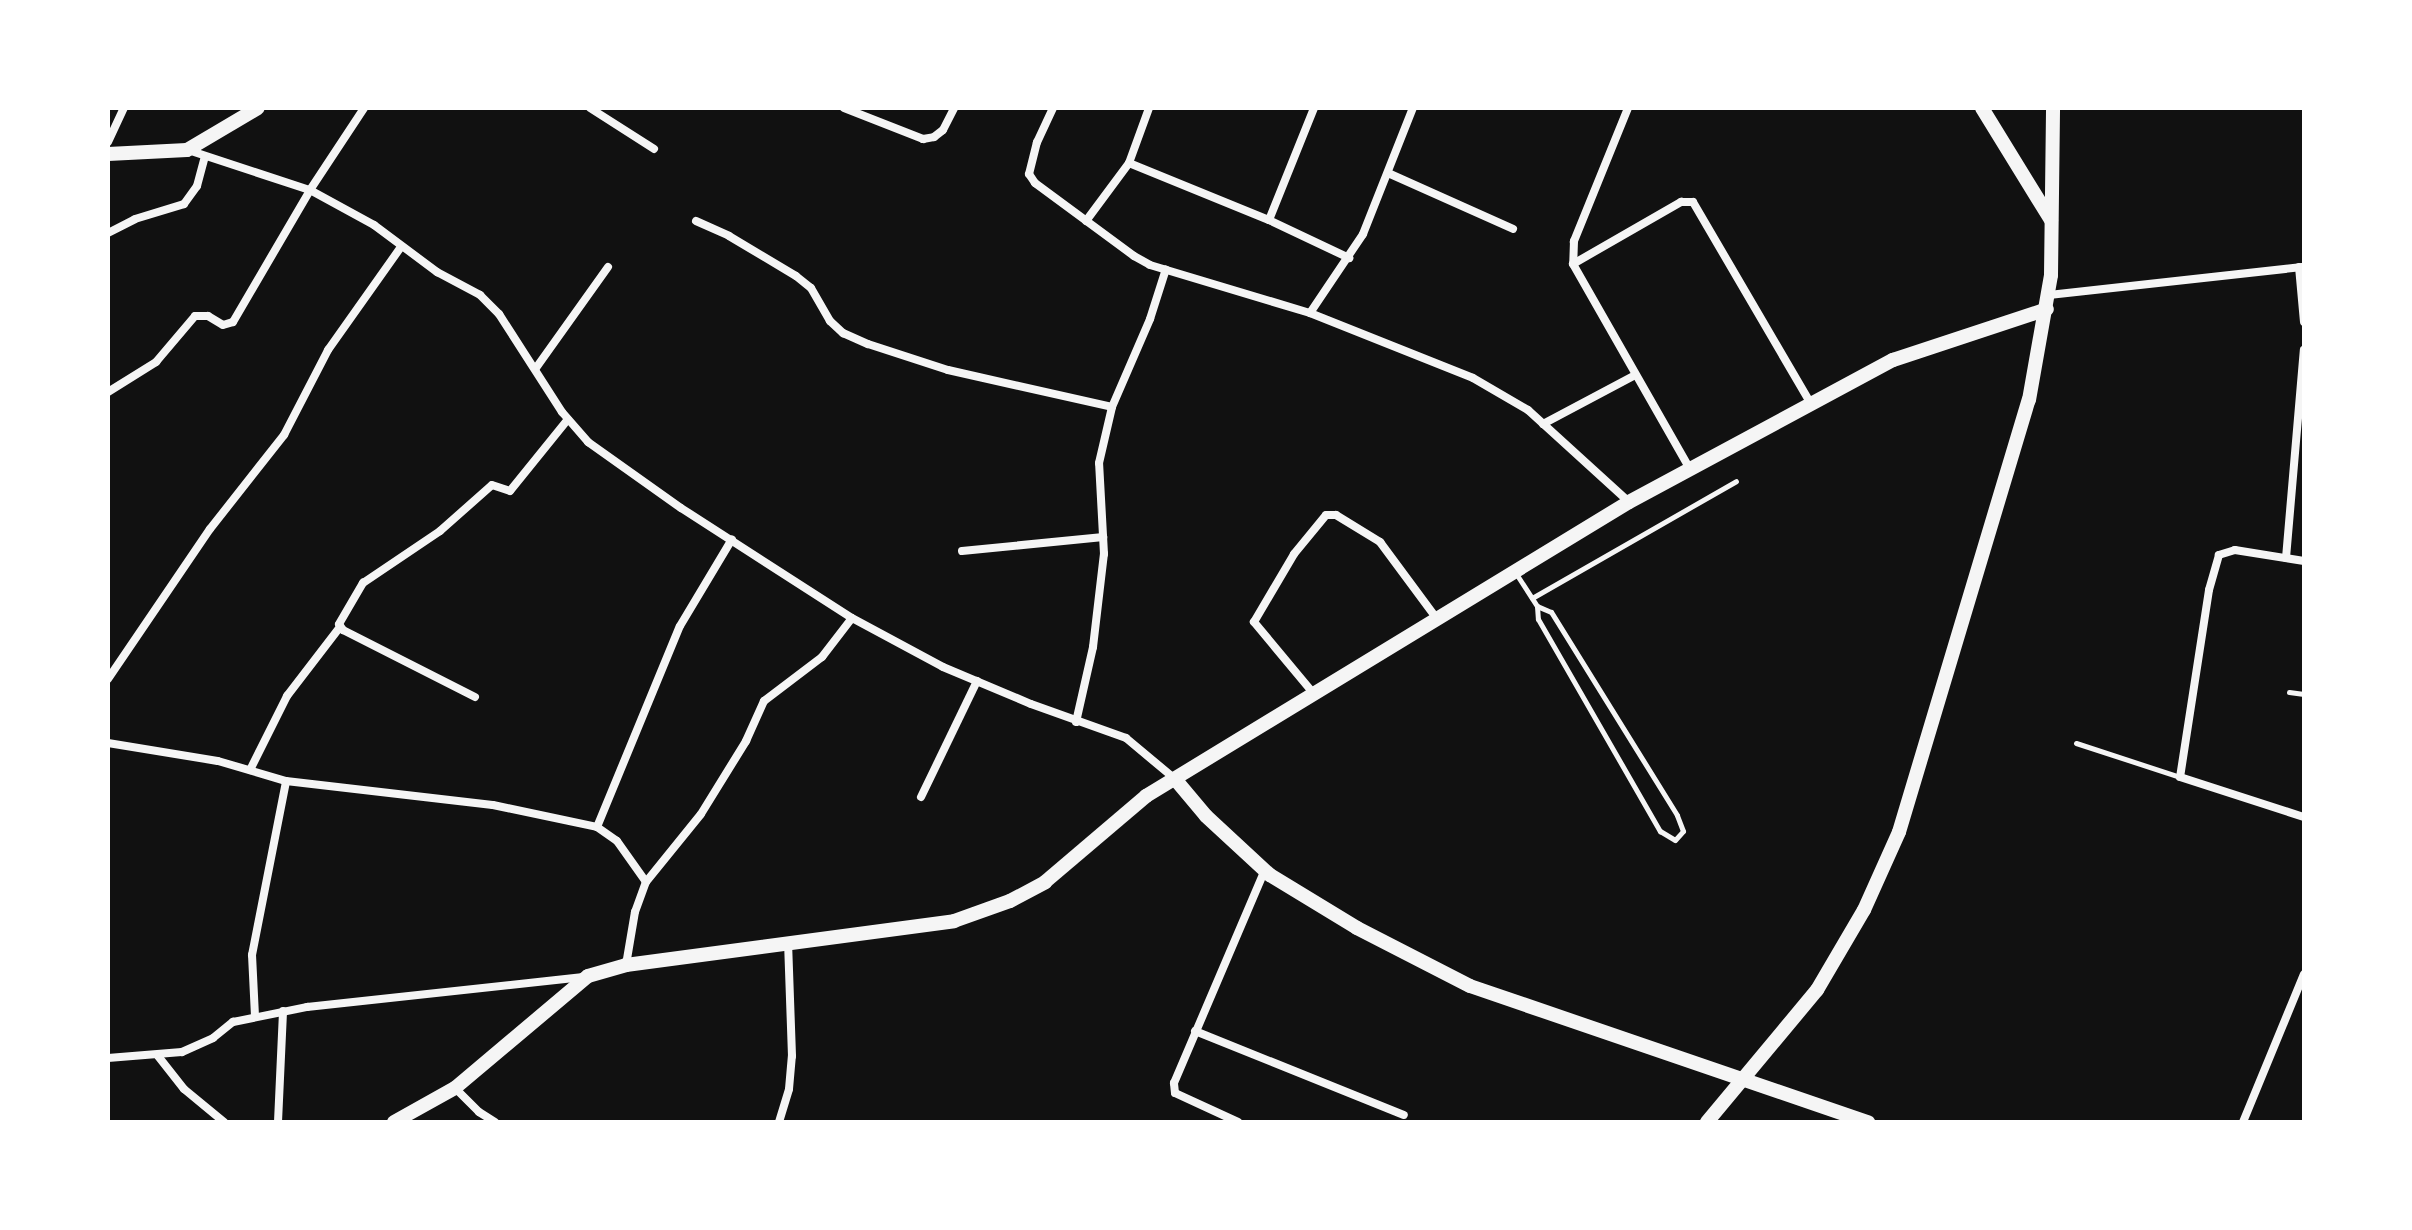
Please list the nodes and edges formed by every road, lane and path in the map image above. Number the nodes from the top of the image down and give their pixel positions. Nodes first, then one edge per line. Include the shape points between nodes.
1 (124, 108) edge
2 (258, 108) edge
3 (364, 108) edge
4 (590, 108) edge
5 (844, 108) edge
6 (954, 108) edge
7 (1053, 108) edge
8 (1149, 108) edge
9 (1314, 108) edge
10 (1413, 108) edge
11 (1628, 108) edge
12 (1982, 108) edge
13 (2053, 108) edge
14 (108, 142) edge
15 (654, 149) dead end
16 (187, 150) junction
17 (108, 154) edge
18 (205, 157) junction
19 (1129, 163) junction
20 (1388, 173) junction
21 (310, 190) junction
22 (1269, 220) junction
23 (696, 221) dead end
24 (1086, 221) junction
25 (2052, 222) junction
26 (1513, 229) dead end
27 (108, 233) edge
28 (401, 247) junction
29 (1349, 258) junction
30 (1573, 264) junction
31 (608, 267) dead end
32 (2302, 267) edge
33 (1166, 269) junction
34 (2048, 302) junction
35 (1310, 313) junction
36 (2304, 322) edge
37 (2304, 350) edge
38 (536, 368) junction
39 (1635, 375) junction
40 (108, 392) edge
41 (1811, 404) junction
42 (1112, 407) junction
43 (568, 419) junction
44 (1543, 424) junction
45 (1690, 469) junction
46 (1736, 481) dead end
47 (1629, 502) junction
48 (1103, 537) junction
49 (732, 539) junction
50 (962, 551) dead end
51 (2286, 558) junction
52 (2304, 561) edge
53 (1515, 572) junction
54 (1532, 598) junction
55 (1537, 606) junction
56 (852, 618) junction
57 (1437, 619) junction
58 (340, 627) junction
59 (108, 679) edge
60 (977, 681) junction
61 (2289, 692) dead end
62 (1314, 694) junction
63 (2304, 694) edge
64 (475, 697) dead end
65 (1076, 722) junction
66 (108, 743) edge
67 (2076, 743) dead end
68 (250, 770) junction
69 (2180, 777) junction
70 (1175, 779) junction
71 (286, 781) junction
72 (921, 797) dead end
73 (2304, 817) edge
74 (597, 827) junction
75 (1265, 870) junction
76 (646, 882) junction
77 (788, 941) junction
78 (626, 965) junction
79 (2304, 974) edge
80 (588, 976) junction
81 (283, 1011) junction
82 (255, 1016) junction
83 (1195, 1031) junction
84 (158, 1056) junction
85 (108, 1058) edge
86 (1743, 1078) junction
87 (455, 1088) junction
88 (1404, 1115) dead end
89 (1222, 1120) edge
90 (224, 1122) edge
91 (278, 1122) edge
92 (394, 1122) edge
93 (495, 1122) edge
94 (779, 1122) edge
95 (1238, 1122) edge
96 (1707, 1122) edge
97 (1868, 1122) edge
98 (2243, 1122) edge

1 - 14 street
2 - 16 street
3 - 21 street
4 - 15 street
5 - 6 street via 923,139 943,130
7 - 24 street via 1029,174
8 - 19 street
9 - 22 street
10 - 20 street
11 - 30 street via 1574,241
12 - 25 street
13 - 25 street
16 - 17 street
16 - 18 street
18 - 21 street
18 - 27 street via 197,186 184,204
19 - 22 street
19 - 24 street
20 - 26 street
20 - 29 street
21 - 28 street via 374,225
21 - 40 street via 233,322 223,325 195,316 156,362
22 - 29 street
23 - 42 street via 796,276 843,333 948,370
24 - 33 street via 1134,256
25 - 34 street
28 - 38 street via 480,295
28 - 59 street via 328,350 284,435 210,529
29 - 35 street
30 - 39 street
30 - 41 street via 1681,202 1693,202
31 - 38 street
32 - 34 street
32 - 36 street
33 - 35 street
33 - 42 street
34 - 41 street via 1893,360
34 - 86 street via 2029,400 1899,832 1864,910 1817,990
35 - 44 street via 1473,378
37 - 51 street
38 - 43 street
39 - 44 street
39 - 45 street
41 - 45 street
42 - 48 street via 1099,463
43 - 49 street via 588,442 632,475
43 - 58 street via 510,491 492,485 440,531 363,583
44 - 47 street
45 - 47 street
46 - 54 lane
47 - 53 street
48 - 50 street
48 - 65 street via 1100,603
49 - 56 street
49 - 74 street via 680,626
51 - 52 street
51 - 69 street via 2235,550 2219,555
53 - 54 lane
53 - 57 street
54 - 55 lane
55 - 55 lane via 1551,612 1677,815 1683,831 1675,840 1660,831 1538,619
56 - 60 street
56 - 76 street via 822,657 764,701 701,814
57 - 62 street
57 - 62 street via 1380,542 1336,515 1326,515 1294,554 1254,622
58 - 64 street
58 - 68 street via 287,696
60 - 65 street
60 - 72 street
61 - 63 lane
62 - 70 street
65 - 70 street via 1126,738
66 - 68 street
67 - 69 lane
68 - 71 street
69 - 73 street
70 - 75 street
70 - 77 street via 1146,796 1045,882 1010,901 954,921
71 - 74 street via 493,805
71 - 82 street via 252,955
74 - 76 street via 617,841
75 - 83 street
75 - 86 street via 1357,928 1470,986
76 - 78 street
77 - 78 street
77 - 94 street via 792,1056
78 - 80 street
79 - 98 street
80 - 81 street
80 - 87 street
81 - 82 street
81 - 91 street
82 - 84 street via 222,1027 194,1048
83 - 88 street
83 - 89 street via 1176,1075 1175,1093
84 - 85 street
84 - 90 street via 184,1089
86 - 96 street
86 - 97 street
87 - 92 street
87 - 93 street
89 - 95 street

